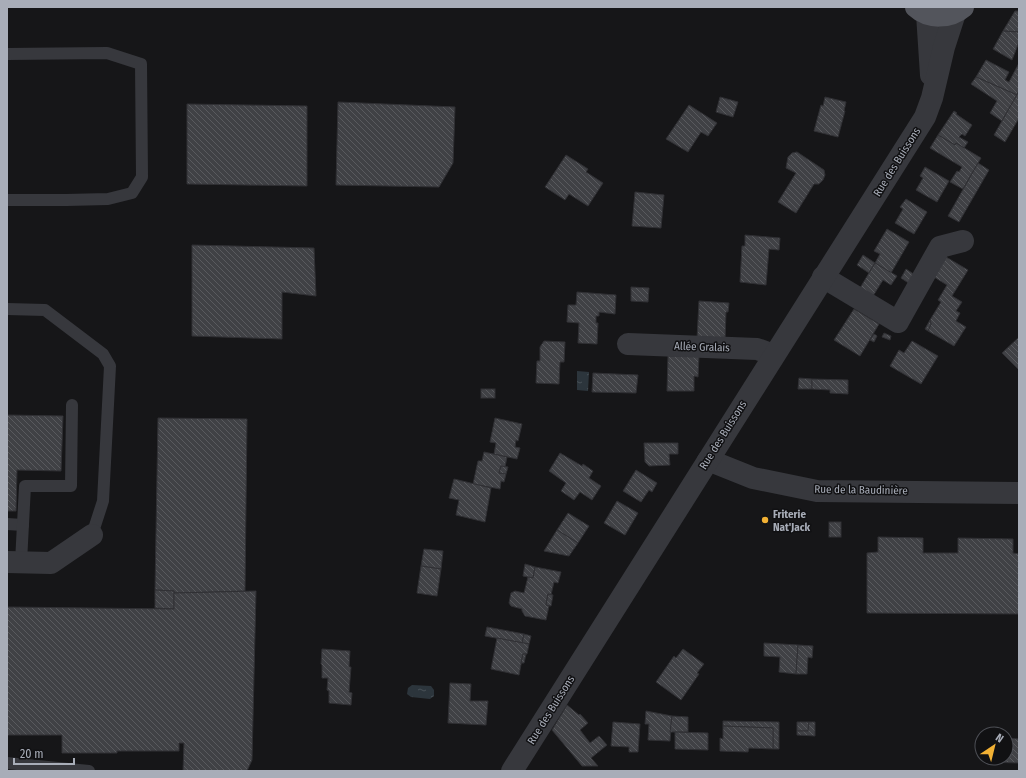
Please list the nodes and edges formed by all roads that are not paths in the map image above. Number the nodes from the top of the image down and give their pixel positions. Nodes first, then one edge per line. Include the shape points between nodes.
1 (921, 10) edge
2 (959, 10) edge
3 (7, 54) edge
4 (932, 98) junction
5 (7, 200) edge
6 (963, 241) dead end
7 (824, 277) junction
8 (7, 309) edge
9 (628, 344) dead end
10 (774, 355) junction
11 (72, 406) dead end
12 (708, 460) junction
13 (1019, 493) edge
14 (7, 524) edge
15 (23, 525) junction
16 (92, 535) joint
17 (14, 562) edge
18 (7, 763) edge
19 (517, 769) edge
20 (88, 771) edge

1 - 2 main road via 936,16 946,16
1 - 4 street, Rue des Buissons
2 - 4 street, Rue des Buissons via 944,47
3 - 5 lane via 108,53 140,64 142,177 132,193 108,199
4 - 7 street, Rue des Buissons via 925,117
6 - 7 street via 940,247 898,322
7 - 10 street, Rue des Buissons
8 - 16 lane via 45,310 103,354 110,366 103,501
9 - 10 street, Allée Gralais via 757,349
10 - 12 street, Rue des Buissons
11 - 15 lane via 71,486 25,486
12 - 13 street, Rue de la Baudinière via 754,478 817,491
12 - 19 street, Rue des Buissons
14 - 15 lane
15 - 17 lane
16 - 17 street via 51,563
18 - 20 lane

